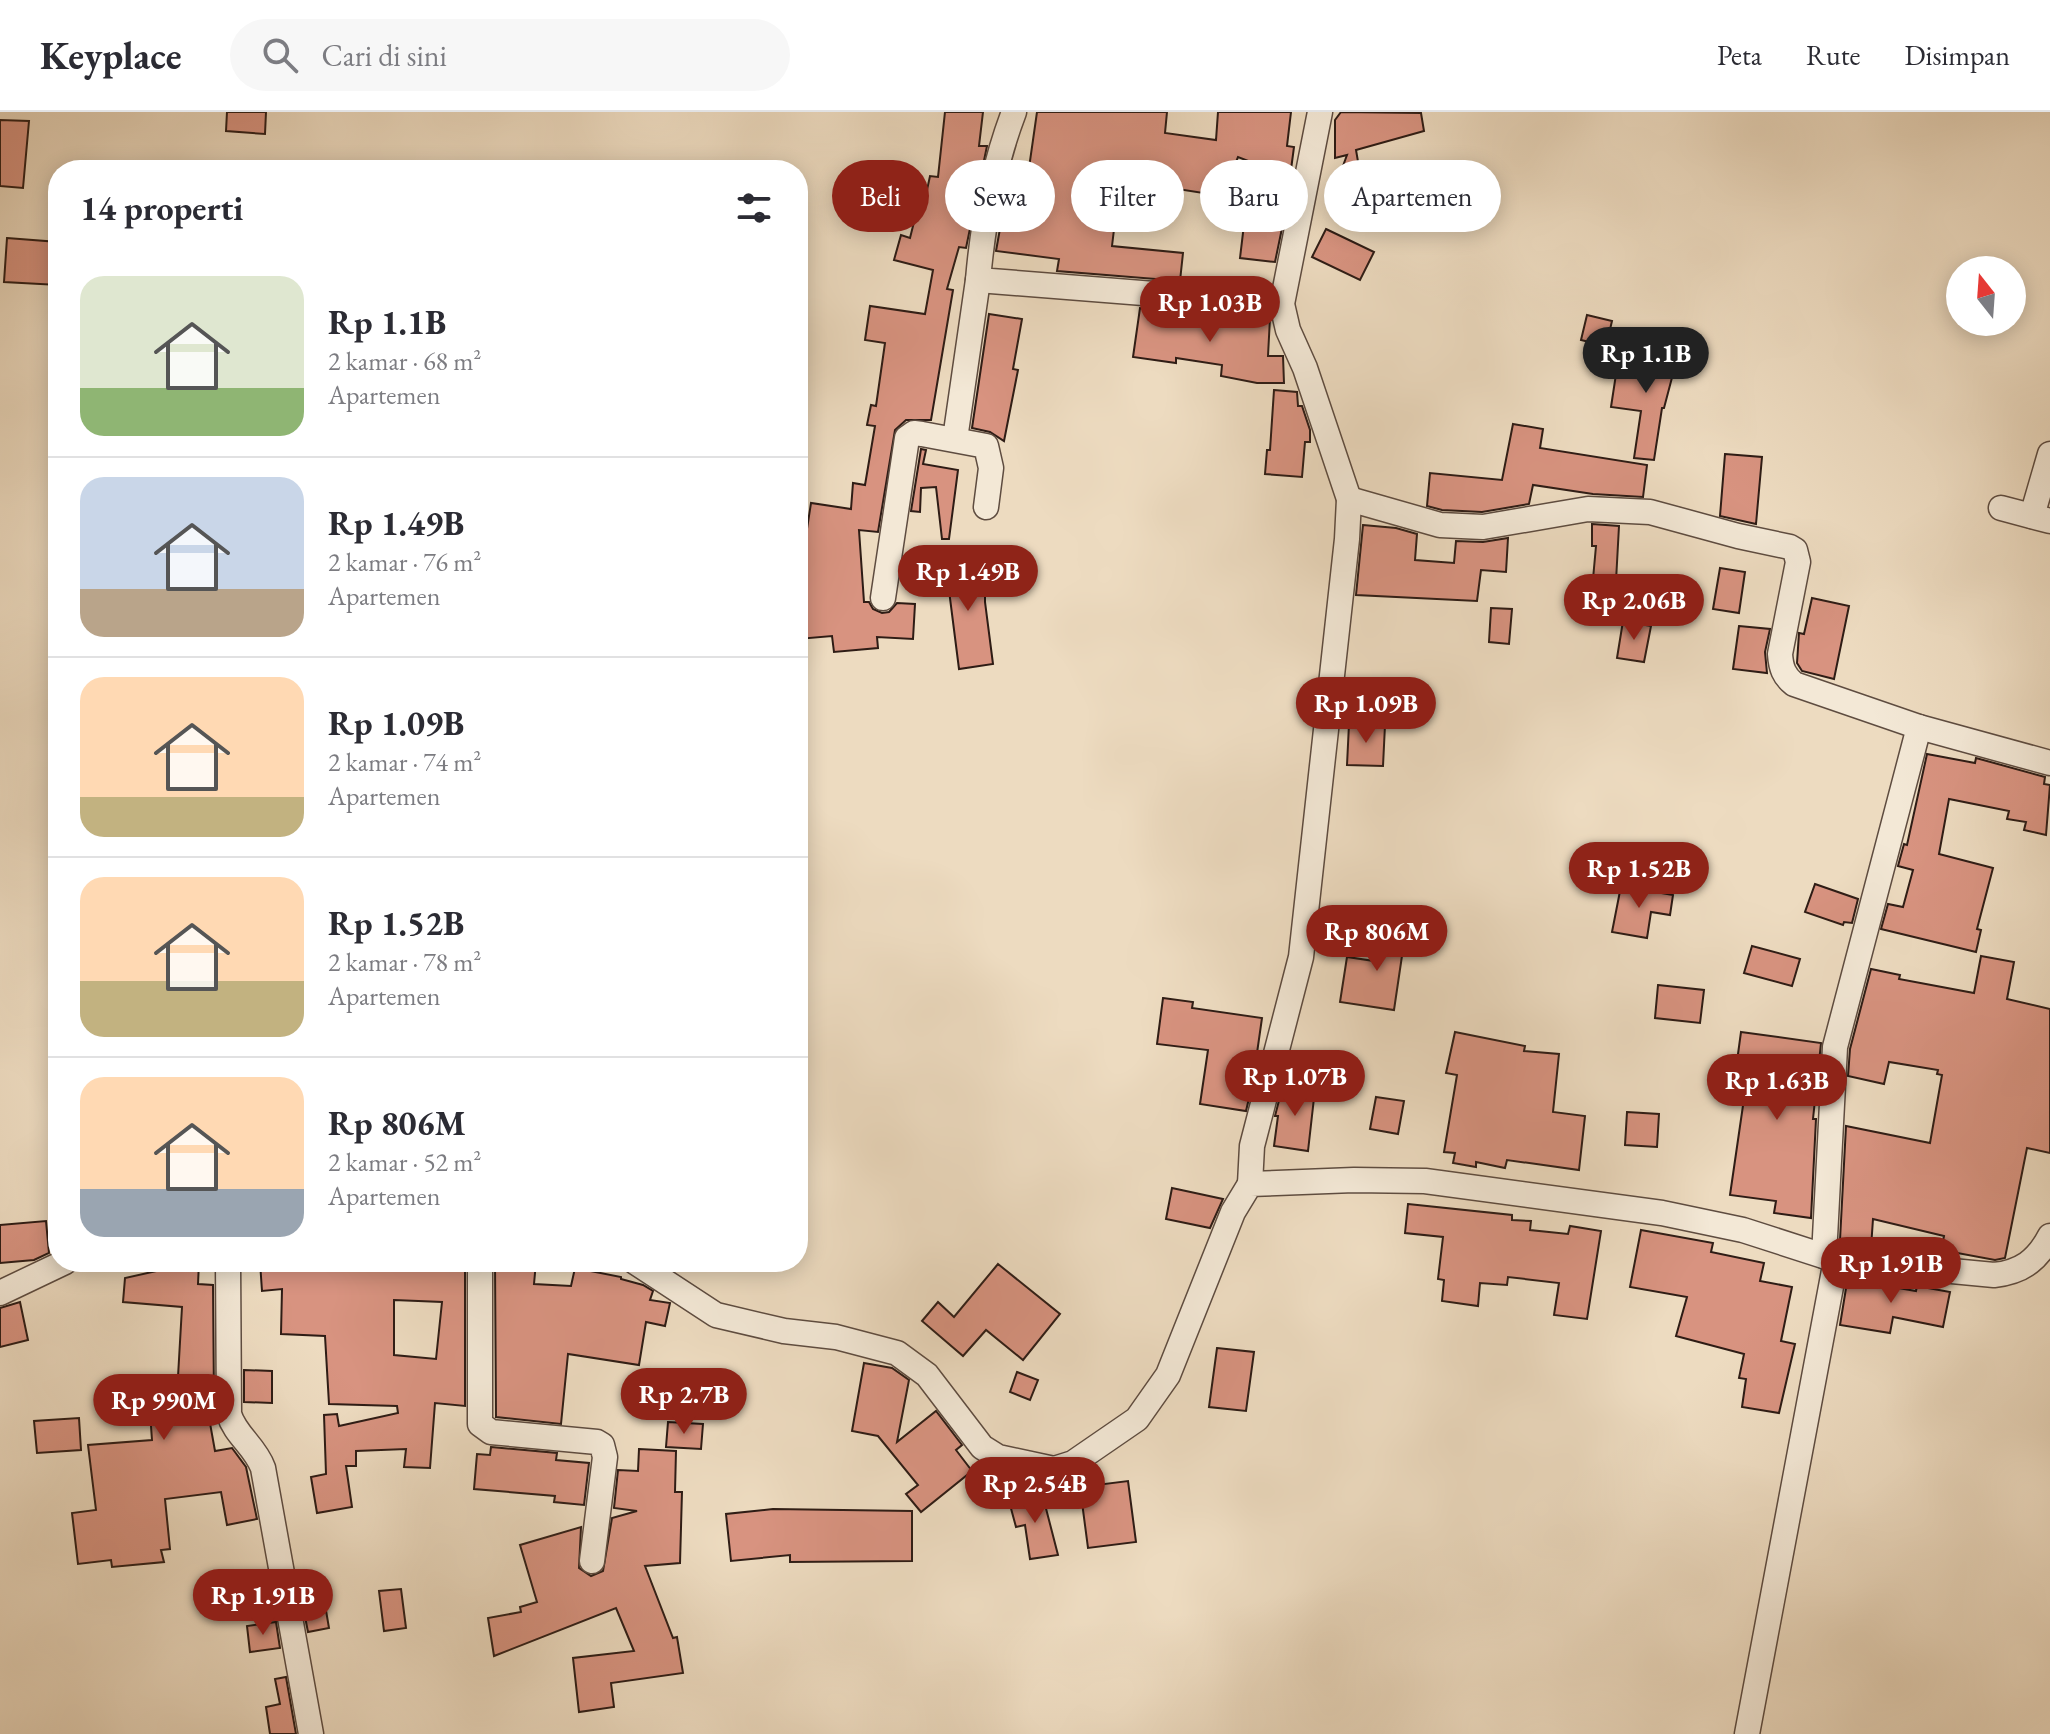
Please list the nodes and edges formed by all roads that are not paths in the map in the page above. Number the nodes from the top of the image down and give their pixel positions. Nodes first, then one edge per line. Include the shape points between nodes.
1 (1014, 112) edge
2 (1320, 112) edge
3 (978, 280) junction
4 (1282, 304) junction
5 (955, 439) junction
6 (2050, 454) edge
7 (1349, 499) junction
8 (986, 507) dead end
9 (2001, 508) dead end
10 (2041, 519) edge
11 (883, 598) dead end
12 (1919, 727) junction
13 (2050, 763) edge
14 (1250, 1184) junction
15 (2050, 1236) edge
16 (1830, 1258) junction
17 (48, 1270) edge
18 (228, 1272) edge
19 (480, 1272) edge
20 (650, 1272) edge
21 (0, 1293) edge
22 (592, 1561) dead end
23 (311, 1734) edge
24 (1747, 1734) edge

1 - 3 street via 995,162
2 - 4 street
3 - 4 street
3 - 5 street
4 - 7 street
5 - 8 street via 988,450
5 - 11 street via 914,433 903,444
6 - 10 street
7 - 12 street via 1440,525 1483,527 1588,509 1650,512 1790,547 1798,562 1780,654 1786,678 1803,689
7 - 14 street via 1301,957 1252,1146
9 - 10 street
12 - 13 street
12 - 16 street via 1835,1047
14 - 16 street via 1425,1181 1662,1213 1743,1230
14 - 20 street via 1233,1212 1168,1375 1137,1419 1073,1463 1054,1469 998,1457 982,1447 927,1375 897,1353 716,1315
15 - 16 street via 2035,1261 1994,1275
16 - 24 street
17 - 21 street
18 - 23 street via 229,1414 263,1468
19 - 22 street via 480,1424 491,1432 602,1445 605,1457

